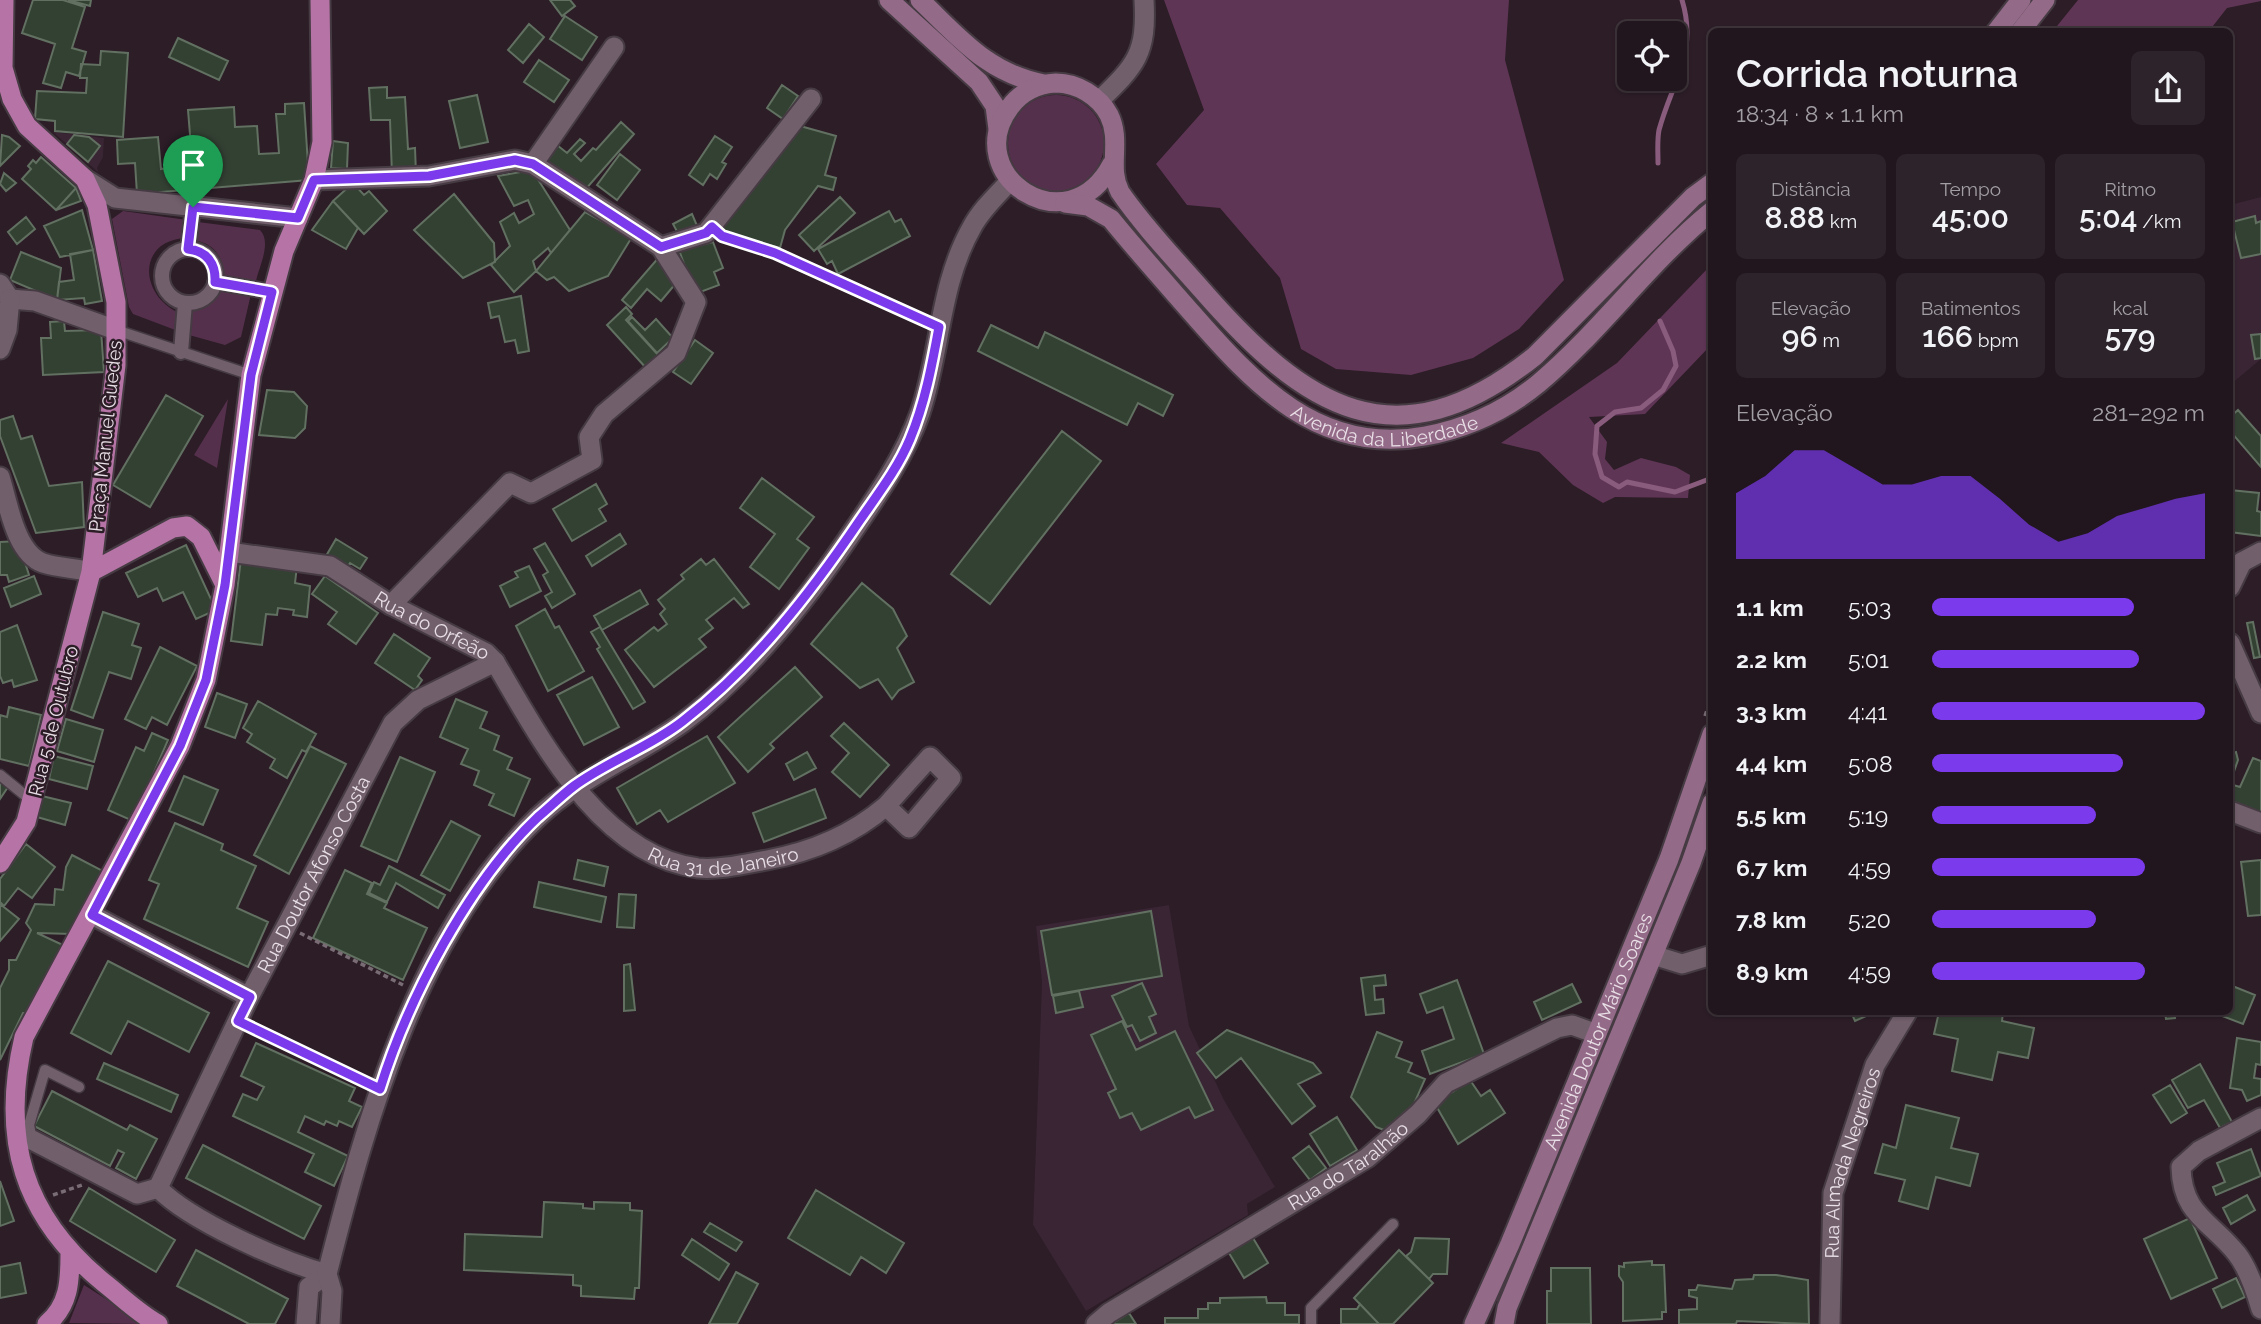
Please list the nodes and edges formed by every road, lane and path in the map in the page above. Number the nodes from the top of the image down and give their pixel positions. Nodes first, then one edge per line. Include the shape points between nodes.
1 (4, 0) edge
2 (320, 0) edge
3 (889, 0) edge
4 (920, 0) edge
5 (1144, 0) edge
6 (2021, 0) edge
7 (2045, 0) edge
8 (1999, 28) edge
9 (2023, 28) edge
10 (614, 47) dead end
11 (1045, 84) junction
12 (811, 99) dead end
13 (6, 101) edge
14 (1099, 101) junction
15 (998, 131) junction
16 (533, 164) junction
17 (1112, 164) junction
18 (85, 179) junction
19 (314, 180) junction
20 (1010, 181) junction
21 (1708, 186) edge
22 (1060, 202) junction
23 (193, 207) junction
24 (1708, 215) edge
25 (298, 218) junction
26 (712, 227) junction
27 (661, 247) junction
28 (188, 249) junction
29 (215, 282) junction
30 (5, 292) edge
31 (272, 292) junction
32 (185, 303) junction
33 (939, 327) junction
34 (116, 330) junction
35 (0, 349) edge
36 (181, 352) junction
37 (251, 375) junction
38 (0, 477) edge
39 (229, 552) junction
40 (2261, 552) edge
41 (2236, 561) edge
42 (91, 572) junction
43 (225, 585) junction
44 (391, 605) junction
45 (2233, 650) edge
46 (495, 662) junction
47 (2261, 713) edge
48 (1708, 746) edge
49 (0, 775) edge
50 (574, 786) junction
51 (33, 801) junction
52 (886, 806) dead end
53 (2233, 812) edge
54 (1708, 813) edge
55 (2261, 824) edge
56 (0, 863) edge
57 (92, 915) junction
58 (286, 927) junction
59 (1653, 955) junction
60 (1708, 956) edge
61 (420, 993) junction
62 (250, 997) junction
63 (1905, 1015) edge
64 (238, 1021) junction
65 (1597, 1034) junction
66 (79, 1087) dead end
67 (380, 1089) junction
68 (2261, 1118) edge
69 (32, 1140) joint
70 (106, 1178) junction
71 (158, 1188) junction
72 (31, 1202) junction
73 (1393, 1224) dead end
74 (70, 1254) junction
75 (327, 1273) junction
76 (2261, 1309) edge
77 (1097, 1323) edge
78 (47, 1324) edge
79 (159, 1324) edge
80 (306, 1324) edge
81 (330, 1324) edge
82 (1311, 1324) edge
83 (1474, 1324) edge
84 (1504, 1324) edge
85 (1830, 1324) edge

1 - 13 main road
2 - 19 main road via 323,114
3 - 15 main road via 979,82 995,106
4 - 11 main road via 997,68 1015,78
5 - 14 street via 1145,38 1138,59
6 - 8 main road
7 - 9 main road
10 - 16 street
11 - 14 main road via 1074,86
11 - 15 main road via 1014,101
12 - 26 street
13 - 18 main road
14 - 17 main road via 1114,131
15 - 20 main road via 998,157
16 - 19 street via 515,160 429,176
16 - 27 street
17 - 21 main road, Avenida da Liberdade via 1113,179 1132,210 1261,354 1316,394 1378,414 1437,409 1465,400 1513,374
17 - 22 main road via 1092,191
18 - 23 street via 115,198
18 - 34 main road, Praça Manuel Guedes via 97,205 116,302
19 - 25 main road
20 - 22 main road via 1032,198
20 - 33 street via 974,223 961,248
22 - 24 main road, Avenida da Liberdade via 1088,206 1111,219 1239,366 1288,408 1328,428 1358,437 1389,439 1446,432 1497,413 1513,402 1563,361
23 - 25 street
23 - 28 street
25 - 31 main road
26 - 27 street
26 - 33 path via 722,236 775,253
27 - 44 street via 696,302 677,353 604,414 589,437 592,460 531,493 510,482
28 - 29 street via 213,264
28 - 32 street via 168,259 162,275 166,292
29 - 31 street
29 - 32 street via 206,297
30 - 34 street
30 - 35 street via 7,330
31 - 37 main road
32 - 36 street
33 - 50 street via 909,441 813,587 720,692 681,724
34 - 36 lane
34 - 42 main road, Praça Manuel Guedes via 116,365
36 - 37 lane
37 - 39 main road
38 - 42 street via 29,553 41,562
39 - 43 main road
39 - 44 street, Rua do Orfeão via 330,566
40 - 41 street
42 - 43 main road via 173,528 187,526 201,537
42 - 51 main road, Rua 5 de Outubro
43 - 57 main road via 194,716
44 - 46 street, Rua do Orfeão
45 - 47 street
46 - 50 street, Rua do Orfeão
46 - 58 street, Rua Doutor Afonso Costa via 418,699 393,723
48 - 65 main road, Avenida Doutor Mário Soares via 1683,822
49 - 51 lane
50 - 52 street, Rua 31 de Janeiro via 625,839 654,855 698,868 778,858 827,843 862,827
50 - 61 street via 503,855 457,921
51 - 56 main road, Rua 5 de Outubro via 15,844
53 - 55 street
54 - 59 main road, Avenida Doutor Mário Soares
57 - 62 street
57 - 72 main road via 24,1037 10,1077 9,1141
58 - 61 path
58 - 62 street, Rua Doutor Afonso Costa
59 - 60 street via 1682,964
59 - 84 main road, Avenida Doutor Mário Soares
61 - 67 street
62 - 64 street, Rua Doutor Afonso Costa
63 - 85 street, Rua Almada Negreiros via 1875,1065 1833,1193
64 - 67 path
64 - 71 street, Rua Doutor Afonso Costa
65 - 77 street, Rua do Taralhão via 1572,1025 1557,1028 1446,1083 1367,1158
65 - 83 main road, Avenida Doutor Mário Soares
66 - 69 lane via 45,1070 29,1125
67 - 75 street
68 - 76 street via 2199,1151 2181,1167 2181,1189 2196,1213 2239,1256
69 - 70 street
70 - 71 street via 136,1194
70 - 72 path
71 - 75 street via 174,1205 293,1265
72 - 74 main road
73 - 82 lane via 1311,1308
74 - 78 main road via 68,1292 63,1306
74 - 79 main road
75 - 80 street via 309,1287
75 - 81 street via 332,1291

